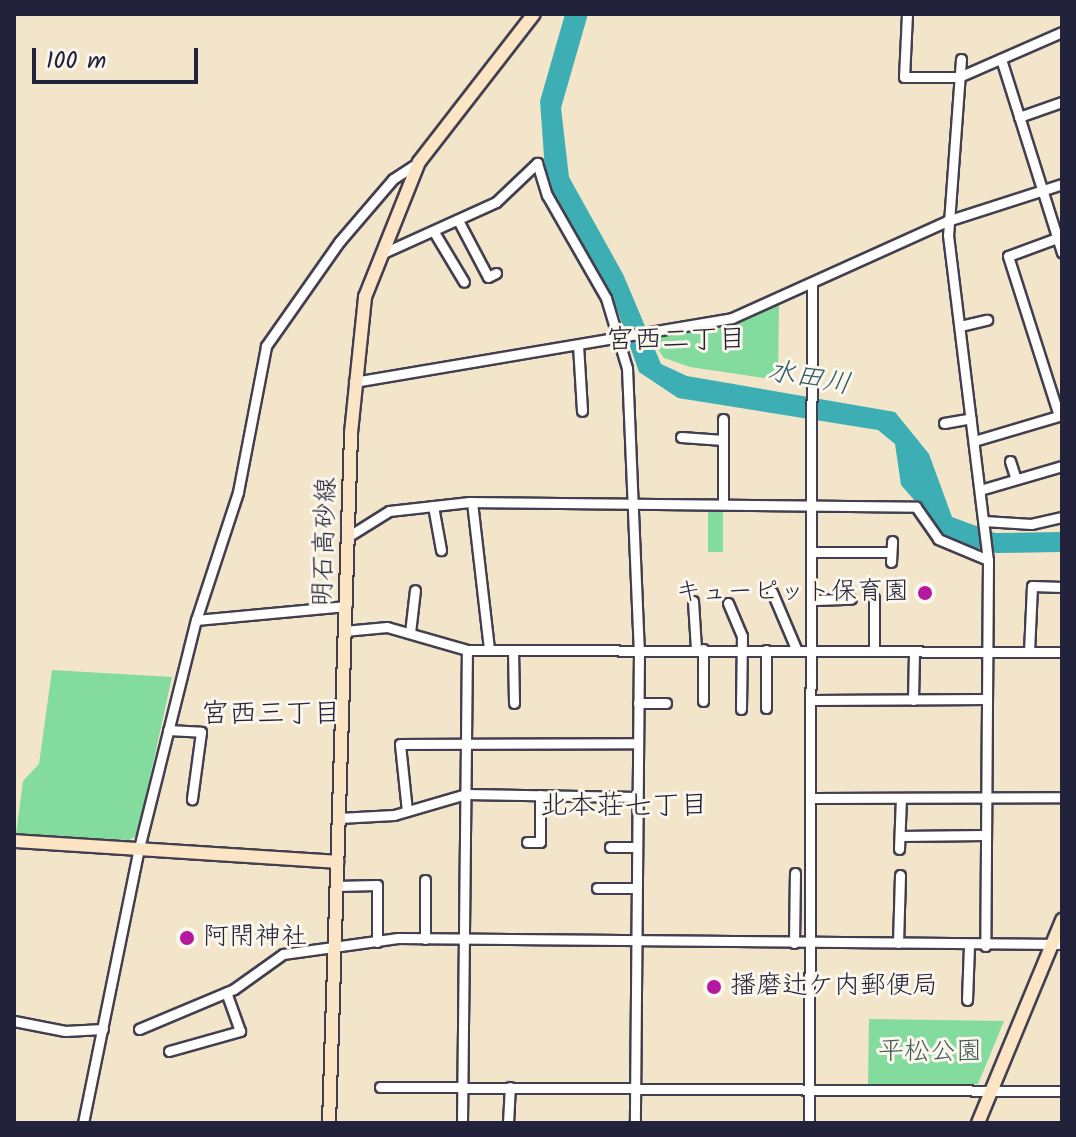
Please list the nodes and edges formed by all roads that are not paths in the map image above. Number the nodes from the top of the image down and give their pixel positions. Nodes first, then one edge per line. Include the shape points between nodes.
1 (534, 14) edge
2 (907, 14) edge
3 (1062, 32) edge
4 (961, 59) dead end
5 (1001, 59) junction
6 (959, 77) junction
7 (1062, 102) edge
8 (1019, 117) junction
9 (419, 162) junction
10 (1062, 184) edge
11 (1042, 190) junction
12 (947, 221) junction
13 (459, 222) junction
14 (434, 232) junction
15 (1057, 238) junction
16 (1062, 253) edge
17 (378, 255) junction
18 (496, 273) dead end
19 (464, 282) dead end
20 (812, 283) junction
21 (987, 320) dead end
22 (960, 326) junction
23 (614, 339) junction
24 (578, 345) junction
25 (354, 382) junction
26 (582, 411) dead end
27 (1060, 416) edge
28 (971, 418) junction
29 (723, 419) dead end
30 (944, 423) dead end
31 (681, 437) dead end
32 (723, 440) junction
33 (974, 441) junction
34 (1010, 461) dead end
35 (1062, 466) edge
36 (1016, 479) junction
37 (980, 490) junction
38 (472, 502) junction
39 (633, 503) junction
40 (723, 504) junction
41 (814, 505) junction
42 (433, 506) junction
43 (1062, 517) edge
44 (984, 521) junction
45 (349, 536) junction
46 (892, 541) dead end
47 (441, 550) dead end
48 (815, 552) junction
49 (988, 560) junction
50 (1062, 587) edge
51 (415, 590) dead end
52 (772, 592) dead end
53 (874, 598) dead end
54 (851, 599) dead end
55 (815, 600) junction
56 (693, 601) dead end
57 (728, 603) dead end
58 (346, 606) junction
59 (196, 620) junction
60 (344, 631) junction
61 (410, 633) junction
62 (639, 649) junction
63 (700, 649) junction
64 (742, 649) junction
65 (467, 650) junction
66 (489, 650) junction
67 (513, 650) junction
68 (766, 650) junction
69 (797, 651) junction
70 (814, 651) junction
71 (874, 651) junction
72 (914, 651) junction
73 (987, 652) junction
74 (1029, 652) junction
75 (1062, 652) edge
76 (987, 699) junction
77 (814, 700) junction
78 (913, 700) junction
79 (703, 701) dead end
80 (514, 703) dead end
81 (638, 703) junction
82 (666, 703) dead end
83 (766, 708) dead end
84 (741, 709) dead end
85 (168, 730) junction
86 (638, 743) junction
87 (466, 744) junction
88 (466, 794) junction
89 (540, 795) junction
90 (637, 797) junction
91 (1062, 797) edge
92 (813, 798) junction
93 (901, 798) junction
94 (985, 798) junction
95 (192, 799) dead end
96 (407, 811) junction
97 (339, 818) junction
98 (985, 835) junction
99 (900, 836) junction
100 (14, 841) edge
101 (527, 842) dead end
102 (610, 847) dead end
103 (637, 847) junction
104 (139, 848) junction
105 (899, 849) dead end
106 (337, 862) junction
107 (795, 873) dead end
108 (900, 875) dead end
109 (425, 880) dead end
110 (336, 886) junction
111 (597, 888) dead end
112 (636, 888) junction
113 (1062, 920) edge
114 (425, 939) junction
115 (462, 941) junction
116 (635, 941) junction
117 (377, 942) junction
118 (794, 943) junction
119 (811, 943) junction
120 (898, 943) junction
121 (1057, 945) edge
122 (335, 946) junction
123 (969, 946) junction
124 (985, 946) junction
125 (226, 992) junction
126 (967, 1000) dead end
127 (14, 1021) edge
128 (103, 1029) junction
129 (139, 1029) dead end
130 (169, 1051) dead end
131 (380, 1087) dead end
132 (462, 1087) junction
133 (510, 1087) junction
134 (635, 1088) junction
135 (810, 1089) junction
136 (992, 1090) junction
137 (1062, 1091) edge
138 (83, 1123) edge
139 (329, 1123) edge
140 (462, 1123) edge
141 (508, 1123) edge
142 (635, 1123) edge
143 (809, 1123) edge
144 (978, 1123) edge

1 - 9 main road, 明石高砂線
2 - 6 street via 904,77
3 - 5 street
4 - 6 street
5 - 6 street
5 - 8 street
6 - 12 street
7 - 8 street
8 - 11 street
9 - 17 main road, 明石高砂線
9 - 59 street via 393,179 330,253 266,346 238,492
10 - 11 street
11 - 12 street
11 - 15 street
12 - 20 street
12 - 22 street
13 - 14 street
13 - 18 street via 488,277
13 - 23 street via 496,202 537,163 547,195 606,298
14 - 17 street
14 - 19 street
15 - 16 street
15 - 27 street via 1008,256
17 - 25 main road, 明石高砂線
20 - 23 street via 732,318
20 - 41 street
21 - 22 street
22 - 28 street
23 - 24 street
23 - 39 street via 627,368
24 - 25 street
24 - 26 street
25 - 45 main road, 明石高砂線
27 - 33 street
28 - 30 street
28 - 33 street
29 - 32 street
31 - 32 street
32 - 40 street
33 - 37 street
34 - 36 street
35 - 36 street
36 - 37 street
37 - 44 street
38 - 39 street
38 - 42 street
38 - 66 street
39 - 40 street
39 - 62 street
40 - 41 street
41 - 48 street
41 - 49 street via 916,507 938,539
42 - 45 street via 389,511
42 - 47 street
43 - 44 street via 1031,524
44 - 49 street
45 - 58 main road, 明石高砂線
46 - 48 street via 891,557
48 - 55 street
49 - 73 street
50 - 74 street via 1032,586
51 - 61 street
52 - 69 street
53 - 71 street
54 - 55 street
55 - 70 street
56 - 63 street
57 - 64 street
58 - 59 street
58 - 60 main road, 明石高砂線
59 - 85 street
60 - 61 street via 387,627
60 - 97 main road, 明石高砂線
61 - 65 street
62 - 63 street
62 - 67 street
62 - 81 street
63 - 64 street
63 - 79 street
64 - 68 street
64 - 84 street
65 - 66 street
65 - 87 street
66 - 67 street
67 - 80 street
68 - 69 street
68 - 83 street
69 - 70 street
70 - 71 street
70 - 77 street
71 - 72 street
72 - 73 street
72 - 78 street
73 - 74 street
73 - 76 street
74 - 75 street
76 - 78 street
76 - 94 street
77 - 78 street
77 - 92 street
81 - 82 street
81 - 86 street
85 - 95 street via 201,732
85 - 104 street
86 - 87 street
86 - 90 street
87 - 88 street
87 - 96 street via 400,744
88 - 89 street
88 - 96 street
88 - 115 street
89 - 90 street
89 - 101 street via 540,842
90 - 103 street
91 - 94 street
92 - 93 street
92 - 119 street
93 - 94 street
93 - 99 street
94 - 98 street
96 - 97 street
97 - 106 main road, 明石高砂線
98 - 99 street
98 - 124 street
99 - 105 street
100 - 104 main road
102 - 103 street
103 - 112 street
104 - 106 main road
104 - 128 street
106 - 110 main road, 明石高砂線
107 - 118 street
108 - 120 street
109 - 114 street
110 - 117 street via 377,885
110 - 122 main road, 明石高砂線
111 - 112 street
112 - 116 street
113 - 121 main road
114 - 115 street
114 - 117 street
115 - 116 street
115 - 132 street
116 - 118 street
116 - 134 street
117 - 122 street
118 - 119 street
119 - 120 street
119 - 135 street
120 - 123 street
121 - 124 street
121 - 136 main road
122 - 125 street via 283,954
122 - 139 main road, 明石高砂線
123 - 124 street
123 - 126 street
125 - 129 street
125 - 130 street via 240,1031
127 - 128 street via 65,1031
128 - 138 street
131 - 132 street
132 - 133 street
132 - 140 street
133 - 134 street
133 - 141 street
134 - 135 street
134 - 142 street
135 - 136 street
135 - 143 street
136 - 137 street
136 - 144 main road

